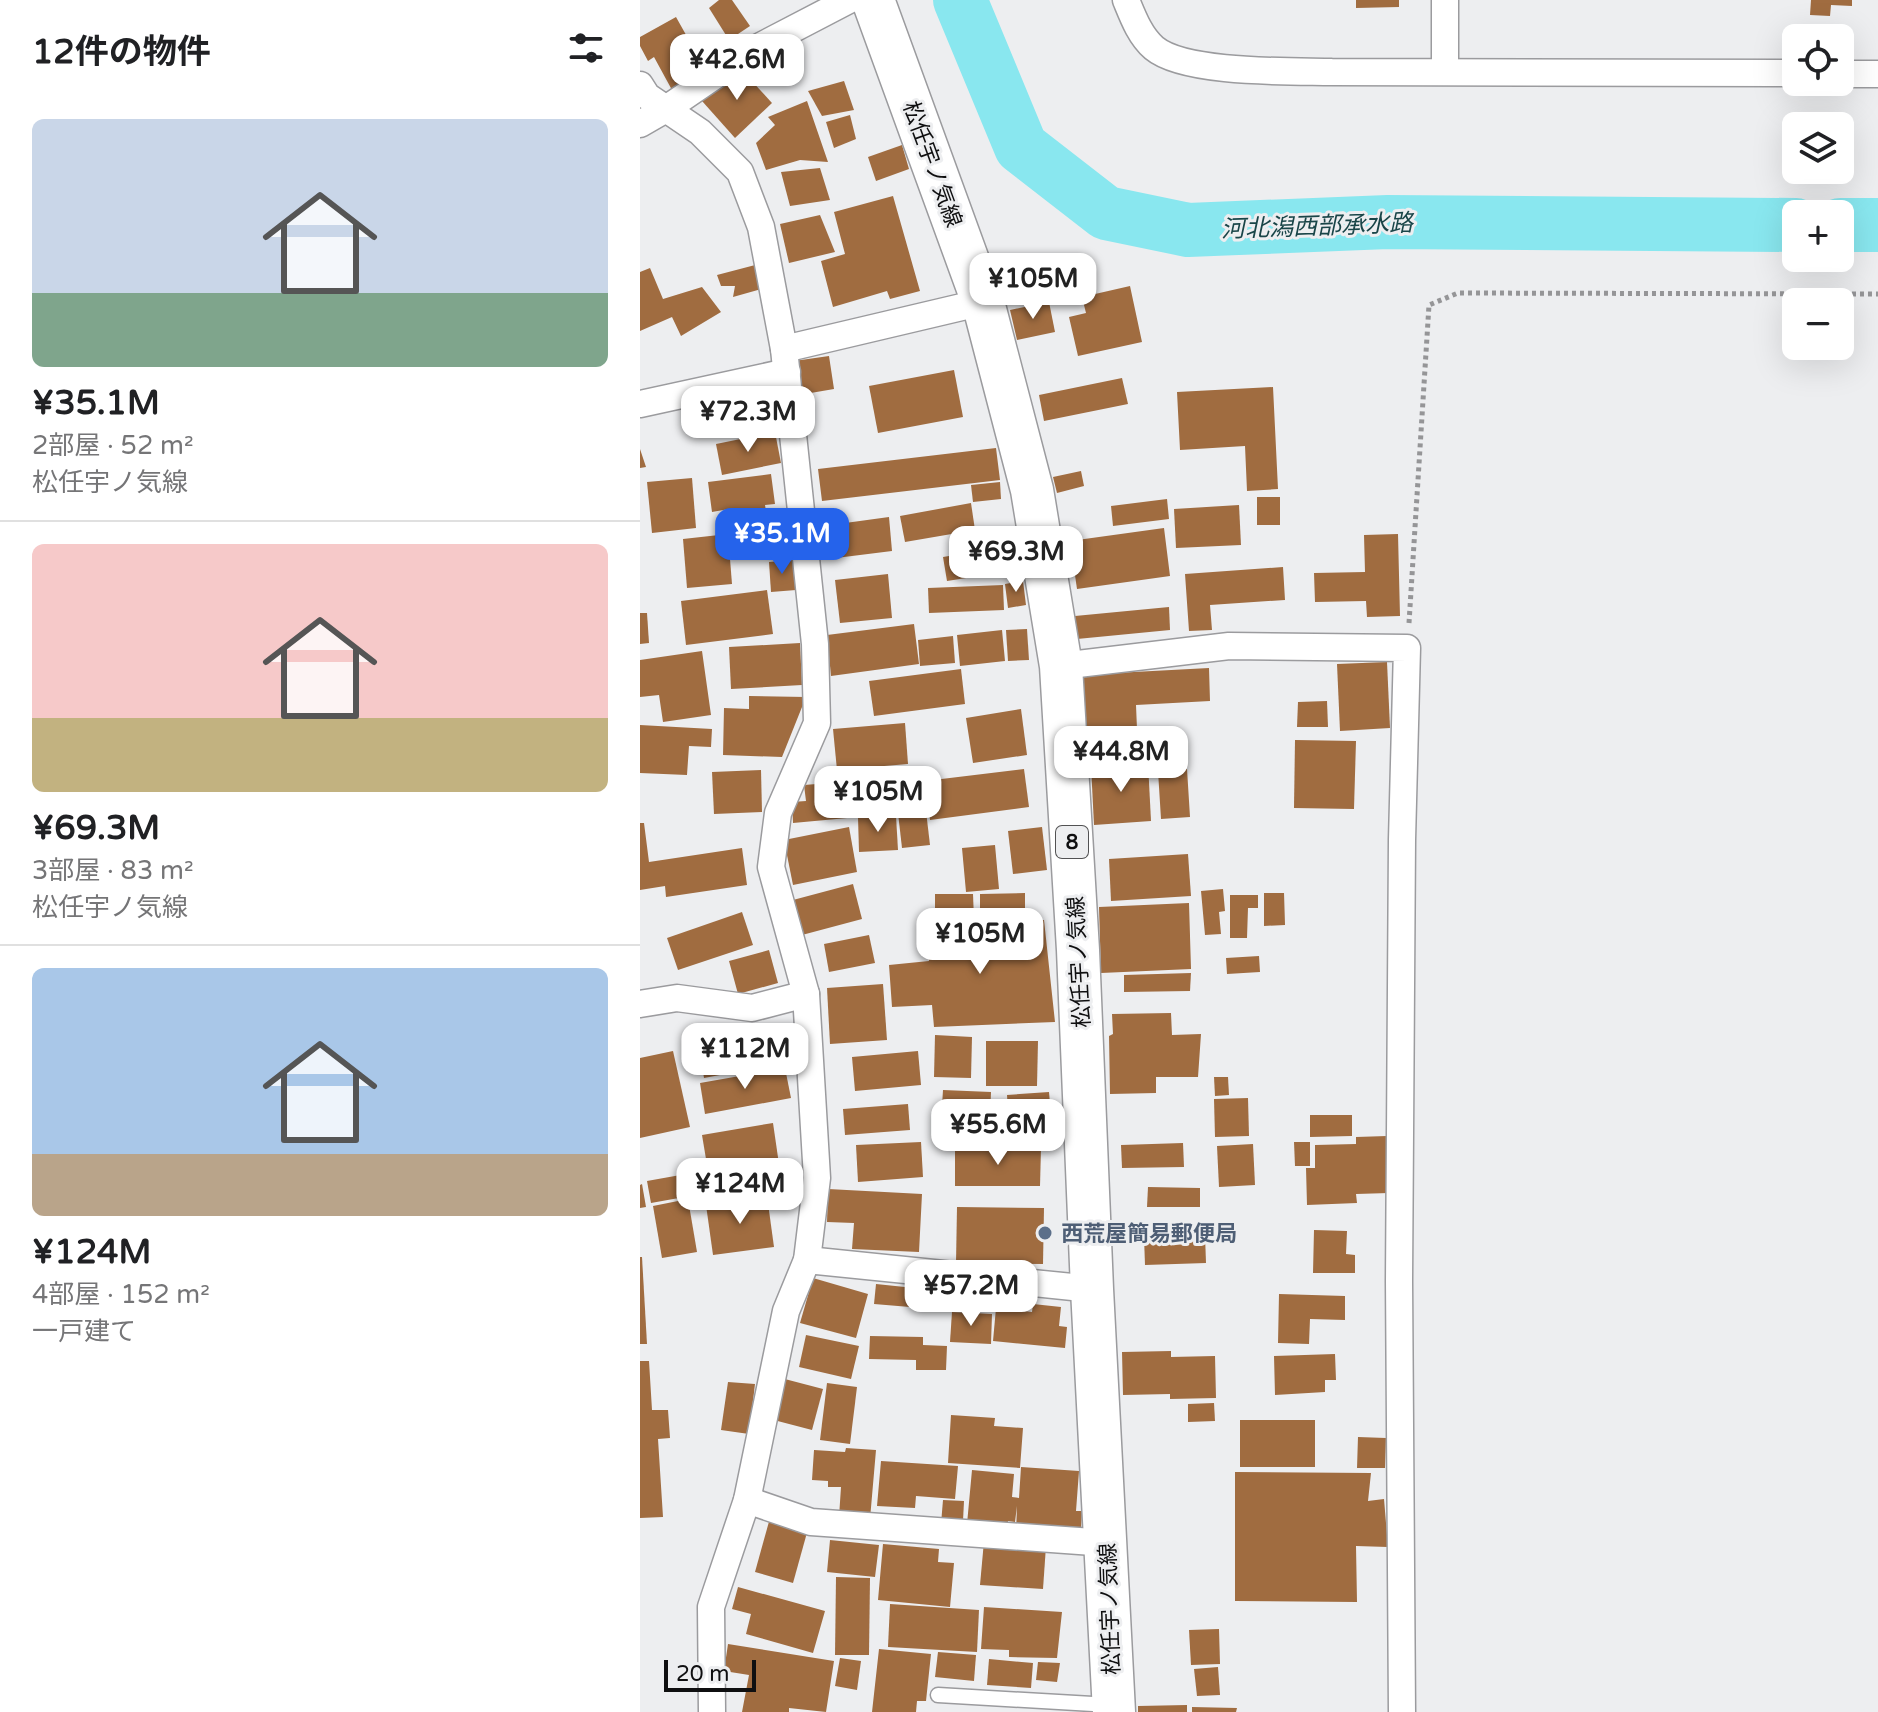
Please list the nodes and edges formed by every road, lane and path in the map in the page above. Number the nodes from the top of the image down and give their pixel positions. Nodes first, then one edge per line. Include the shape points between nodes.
1 (849, 0) edge
2 (873, 0) edge
3 (1126, 0) edge
4 (1445, 0) edge
5 (1445, 71) junction
6 (1782, 73) edge
7 (1854, 74) edge
8 (1878, 74) edge
9 (640, 85) edge
10 (666, 109) junction
11 (640, 124) edge
12 (1878, 294) edge
13 (983, 302) junction
14 (786, 360) junction
15 (640, 404) edge
16 (1407, 648) junction
17 (1061, 666) junction
18 (806, 994) junction
19 (640, 1004) edge
20 (807, 1260) junction
21 (1092, 1289) junction
22 (747, 1500) junction
23 (1107, 1543) junction
24 (938, 1695) dead end
25 (1114, 1708) edge
26 (712, 1712) edge
27 (1402, 1712) edge

1 - 10 street via 751,51
2 - 13 main road, 松任宇ノ気線 / 8
3 - 5 street via 1155,49 1182,62 1257,70
4 - 5 street
5 - 6 street
7 - 8 street
9 - 10 street
10 - 11 street
10 - 14 street via 700,132 740,172 761,227
12 - 16 path via 1458,293 1429,305
13 - 14 street
13 - 17 main road, 松任宇ノ気線 / 8 via 1032,490
14 - 15 street
14 - 18 street via 815,644 817,723 778,813 771,867
16 - 17 street via 1229,646
16 - 27 street via 1399,1281
17 - 21 main road, 松任宇ノ気線 / 8
18 - 19 street via 752,1008 677,998
18 - 20 street via 817,1178
20 - 21 street
20 - 22 street via 786,1311
21 - 23 main road, 松任宇ノ気線 / 8
22 - 23 street via 811,1522
22 - 26 street via 711,1607
23 - 25 main road, 松任宇ノ気線 / 8
24 - 25 lane

